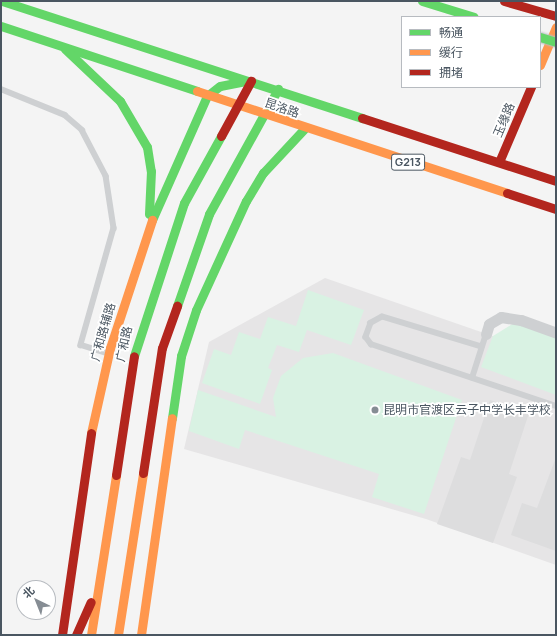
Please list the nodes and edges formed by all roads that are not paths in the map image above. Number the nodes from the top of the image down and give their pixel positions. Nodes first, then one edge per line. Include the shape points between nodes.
1 (2, 1) edge
2 (422, 1) edge
3 (504, 1) edge
4 (471, 16) edge
5 (556, 16) edge
6 (1, 26) edge
7 (556, 27) edge
8 (541, 37) edge
9 (556, 42) edge
10 (63, 47) junction
11 (541, 62) edge
12 (251, 81) junction
13 (530, 88) edge
14 (1, 89) edge
15 (278, 89) junction
16 (207, 96) junction
17 (235, 105) junction
18 (262, 114) junction
19 (304, 129) junction
20 (499, 162) junction
21 (556, 181) edge
22 (556, 209) edge
23 (146, 234) junction
24 (190, 327) junction
25 (556, 333) edge
26 (486, 334) joint
27 (482, 348) junction
28 (109, 353) junction
29 (472, 378) junction
30 (556, 406) edge
31 (152, 408) junction
32 (98, 586) junction
33 (62, 635) edge
34 (76, 635) edge
35 (91, 635) edge
36 (118, 635) edge
37 (141, 635) edge

1 - 12 main road, 昆洛路 / G213
2 - 4 main road
3 - 5 main road
6 - 10 main road, 昆洛路 / G213
7 - 11 main road
8 - 9 main road, bridge
10 - 16 main road, 昆洛路 / G213
10 - 23 main road via 120,101 147,147 152,194
12 - 15 main road, 昆洛路 / G213
12 - 16 main road via 233,81
12 - 17 main road, 广和路
13 - 20 main road, 玉缘路
14 - 28 lane via 65,115 82,130 103,170 114,228 81,344
15 - 18 main road
15 - 20 main road, 昆洛路 / G213
16 - 17 main road, 昆洛路 / G213
16 - 23 main road, 广和路辅路
17 - 18 main road, 昆洛路 / G213
17 - 32 main road, 广和路 via 184,203 136,342
18 - 19 main road, 昆洛路 / G213
18 - 31 main road via 209,214 182,283 162,348
19 - 22 main road, 昆洛路 / G213
19 - 24 main road via 263,173 246,201
20 - 21 main road, 昆洛路 / G213
23 - 28 main road, 广和路辅路
24 - 31 main road
24 - 37 main road via 181,356
25 - 26 street via 521,320 501,317 489,324
26 - 27 lane
27 - 29 lane
27 - 29 lane via 382,316 371,323 366,337 371,344
28 - 33 main road, 广和路辅路 via 89,441
29 - 30 lane
31 - 36 main road
32 - 34 main road
32 - 35 main road, 广和路

